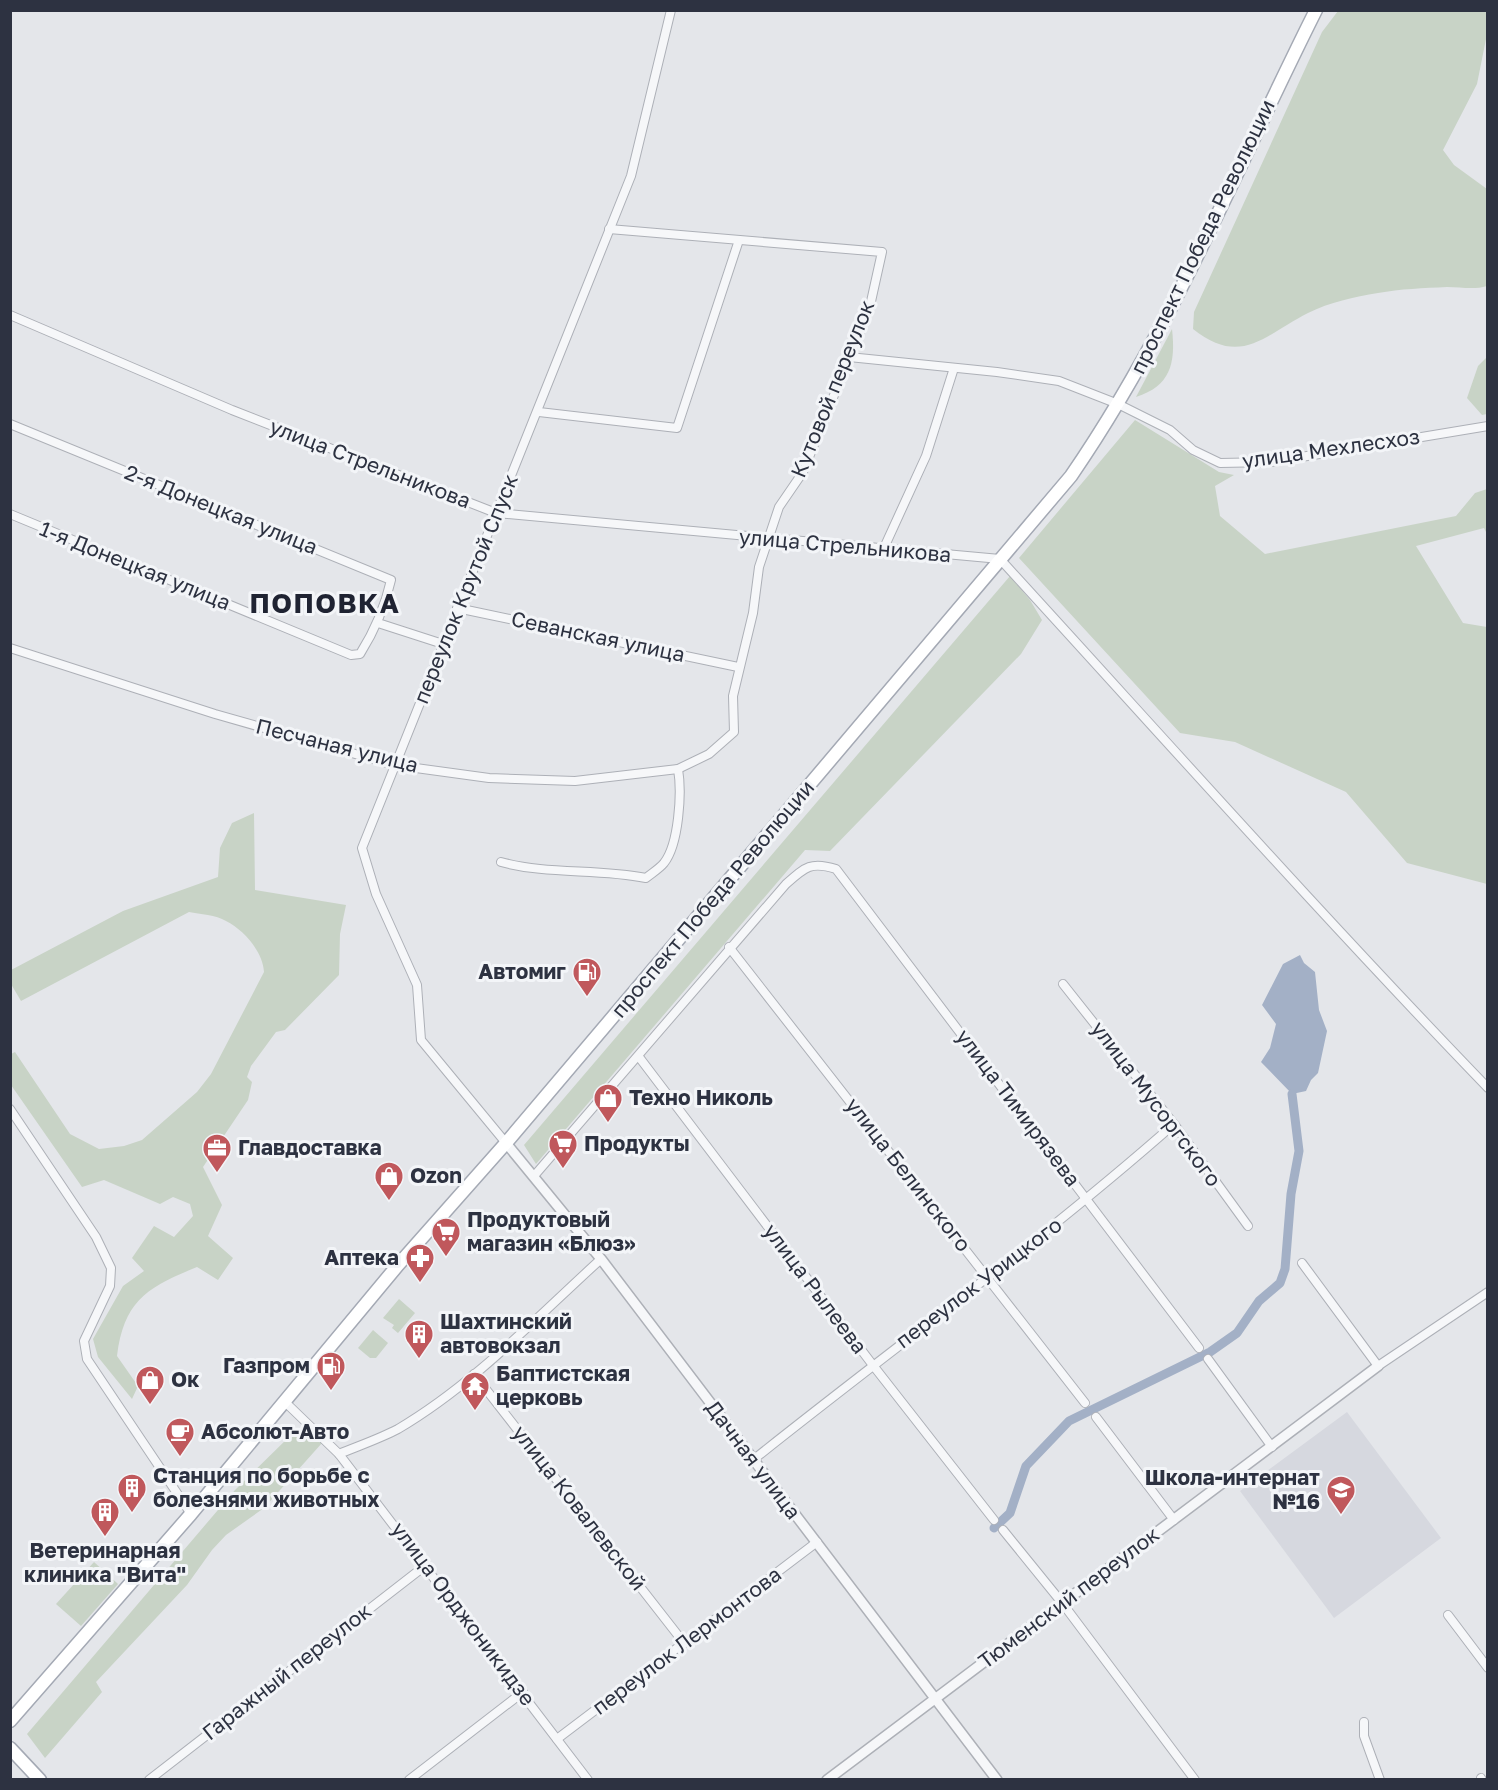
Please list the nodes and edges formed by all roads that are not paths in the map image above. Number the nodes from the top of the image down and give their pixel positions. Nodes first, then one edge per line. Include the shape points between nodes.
1 (672, 10) edge
2 (1316, 10) edge
3 (609, 229) junction
4 (739, 240) junction
5 (10, 315) edge
6 (849, 357) junction
7 (954, 368) junction
8 (1118, 404) junction
9 (539, 412) junction
10 (10, 424) edge
11 (1488, 426) edge
12 (496, 513) junction
13 (10, 514) edge
14 (768, 539) junction
15 (883, 550) junction
16 (1000, 560) junction
17 (457, 608) junction
18 (378, 623) junction
19 (443, 644) junction
20 (10, 648) edge
21 (738, 668) junction
22 (734, 732) joint
23 (394, 765) junction
24 (678, 769) junction
25 (501, 862) dead end
26 (729, 947) junction
27 (1063, 984) dead end
28 (639, 1056) junction
29 (1488, 1088) edge
30 (10, 1109) edge
31 (1174, 1124) junction
32 (506, 1143) junction
33 (534, 1176) junction
34 (1088, 1200) junction
35 (1248, 1226) dead end
36 (601, 1259) junction
37 (1302, 1263) dead end
38 (987, 1275) junction
39 (1488, 1292) edge
40 (1199, 1348) dead end
41 (1208, 1359) dead end
42 (872, 1364) junction
43 (1378, 1366) junction
44 (474, 1374) junction
45 (284, 1401) junction
46 (1085, 1404) dead end
47 (1096, 1417) dead end
48 (1272, 1447) junction
49 (339, 1454) junction
50 (753, 1461) junction
51 (192, 1514) junction
52 (994, 1520) dead end
53 (1174, 1520) junction
54 (1003, 1530) dead end
55 (816, 1542) junction
56 (426, 1565) junction
57 (1063, 1604) junction
58 (1448, 1615) dead end
59 (684, 1643) junction
60 (1488, 1668) edge
61 (523, 1692) junction
62 (934, 1698) junction
63 (10, 1721) edge
64 (1364, 1722) dead end
65 (557, 1739) junction
66 (10, 1748) edge
67 (40, 1779) edge
68 (149, 1779) edge
69 (409, 1779) edge
70 (588, 1779) edge
71 (827, 1779) edge
72 (997, 1779) edge
73 (1195, 1779) edge
74 (1380, 1779) edge

1 - 3 street, переулок Крутой Спуск via 631,176
2 - 8 main road, проспект Победа Революции via 1171,312
3 - 4 street
3 - 9 street, переулок Крутой Спуск
4 - 6 street, Кутовой переулок via 882,252 870,306
4 - 9 street via 677,428
5 - 12 street, улица Стрельникова via 232,410
6 - 7 street, улица Мехлесхоз
6 - 14 street, Кутовой переулок via 803,472 779,507
7 - 8 street, улица Мехлесхоз via 1059,381
7 - 15 street via 926,456
8 - 11 street, улица Мехлесхоз via 1170,429 1193,450 1220,463 1272,462
8 - 16 main road, проспект Победа Революции via 1071,476
9 - 12 street, переулок Крутой Спуск
10 - 18 street, 2-я Донецкая улица via 391,580
12 - 14 street, улица Стрельникова
12 - 17 street, переулок Крутой Спуск
13 - 18 street, 1-я Донецкая улица via 351,655 360,654
14 - 15 street, улица Стрельникова
14 - 21 street, Кутовой переулок
15 - 16 street, улица Стрельникова
16 - 29 street via 1303,893
16 - 32 main road, проспект Победа Революции
17 - 19 street, переулок Крутой Спуск
17 - 21 street, Севанская улица
18 - 19 street
19 - 23 street, переулок Крутой Спуск
20 - 23 street, Песчаная улица via 215,714
21 - 22 street, Кутовой переулок via 733,696
22 - 24 street, Песчаная улица via 709,754
23 - 24 street, Песчаная улица via 489,778 575,782
23 - 32 street, переулок Крутой Спуск via 362,848 376,894 417,985 421,1040
24 - 25 street via 681,801 673,844 664,863 646,878
26 - 28 street
26 - 34 street, улица Тимирязева via 802,869 818,863 836,869
26 - 38 street, улица Белинского
27 - 31 street, улица Мусоргского
28 - 33 street
28 - 42 street, улица Рылеева
30 - 51 street via 96,1237 111,1268 110,1286 84,1341 87,1359
31 - 34 street, переулок Урицкого
31 - 35 street, улица Мусоргского
32 - 33 street, Дачная улица
32 - 45 main road, проспект Победа Революции
33 - 36 street, Дачная улица
34 - 38 street, переулок Урицкого
34 - 40 street, улица Тимирязева
36 - 44 street
36 - 50 street, Дачная улица
37 - 43 street
38 - 42 street, переулок Урицкого
38 - 46 street, улица Белинского
39 - 43 street, Тюменский переулок
41 - 48 street
42 - 50 street, переулок Урицкого
42 - 52 street, улица Рылеева
43 - 48 street, Тюменский переулок
44 - 49 street via 396,1430
44 - 59 street, улица Ковалевской
45 - 49 street, улица Орджоникидзе
45 - 51 main road, проспект Победа Революции
47 - 53 street
48 - 53 street, Тюменский переулок
49 - 56 street, улица Орджоникидзе
50 - 55 street, Дачная улица
51 - 63 main road, проспект Победа Революции
53 - 57 street, Тюменский переулок
54 - 57 street
55 - 59 street, переулок Лермонтова
55 - 62 street, Дачная улица
56 - 61 street, улица Орджоникидзе
56 - 68 street, Гаражный переулок
57 - 62 street, Тюменский переулок
57 - 73 street
58 - 60 street
59 - 65 street, переулок Лермонтова
61 - 65 street, улица Орджоникидзе
61 - 69 street
62 - 71 street, Тюменский переулок
62 - 72 street, Дачная улица
64 - 74 street via 1364,1736
65 - 70 street, улица Орджоникидзе
66 - 67 main road

